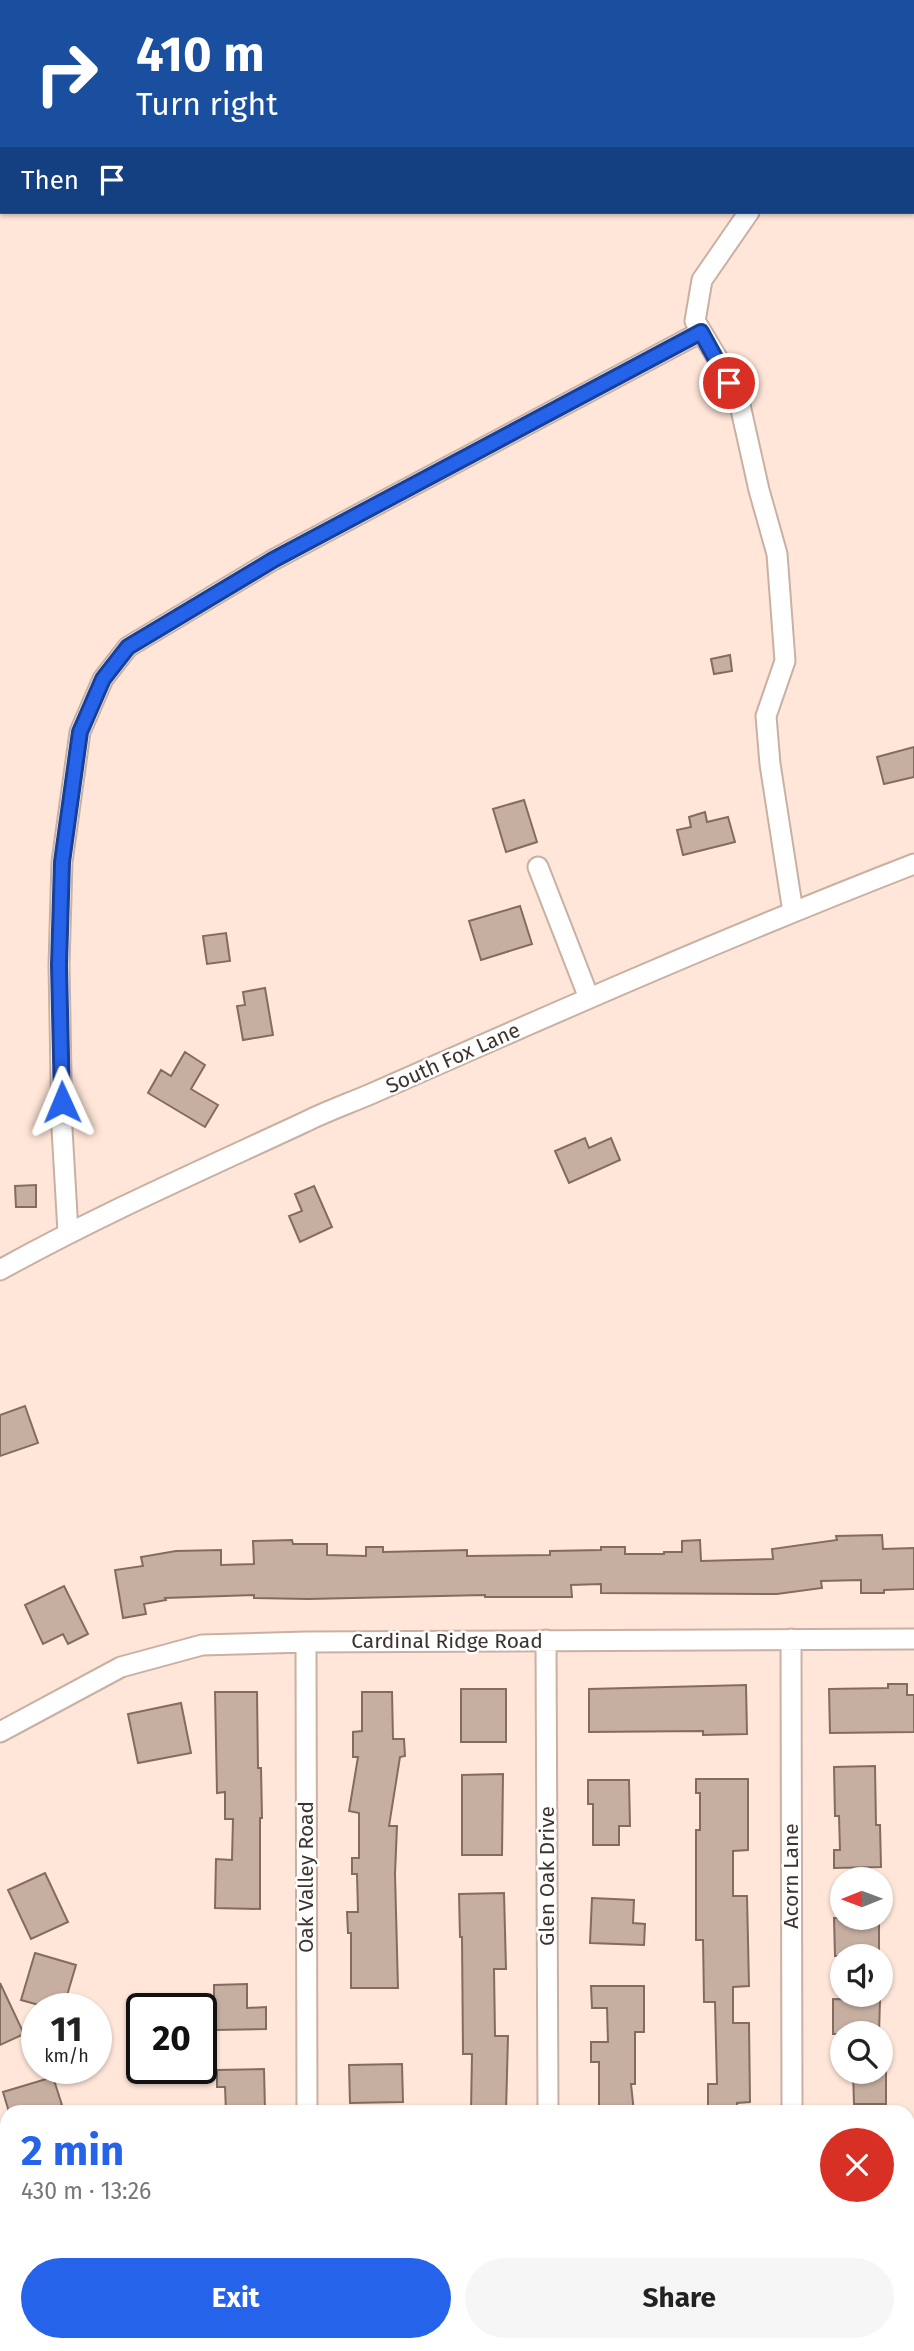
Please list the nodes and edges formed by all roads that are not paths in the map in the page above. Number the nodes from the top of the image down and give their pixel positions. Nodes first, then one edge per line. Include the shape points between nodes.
1 (748, 214) edge
2 (701, 332) junction
3 (914, 864) edge
4 (538, 867) dead end
5 (793, 912) junction
6 (589, 998) junction
7 (68, 1232) junction
8 (0, 1270) edge
9 (791, 1639) junction
10 (914, 1639) edge
11 (546, 1640) junction
12 (306, 1642) junction
13 (0, 1732) edge
14 (307, 2105) edge
15 (548, 2105) edge
16 (792, 2105) edge

1 - 2 street via 702,280 695,321
2 - 5 street via 740,405 777,554 785,661 766,716
2 - 7 street via 273,560 128,647 103,679 80,732 62,862 62,1129
3 - 5 street, South Fox Lane
4 - 6 street
5 - 6 street, South Fox Lane
6 - 7 street, South Fox Lane via 305,1121
7 - 8 street, South Fox Lane
9 - 10 street, Cardinal Ridge Road
9 - 11 street, Cardinal Ridge Road
9 - 16 street, Acorn Lane
11 - 12 street, Cardinal Ridge Road
11 - 15 street, Glen Oak Drive
12 - 13 street, Cardinal Ridge Road via 202,1645 121,1667
12 - 14 street, Oak Valley Road

